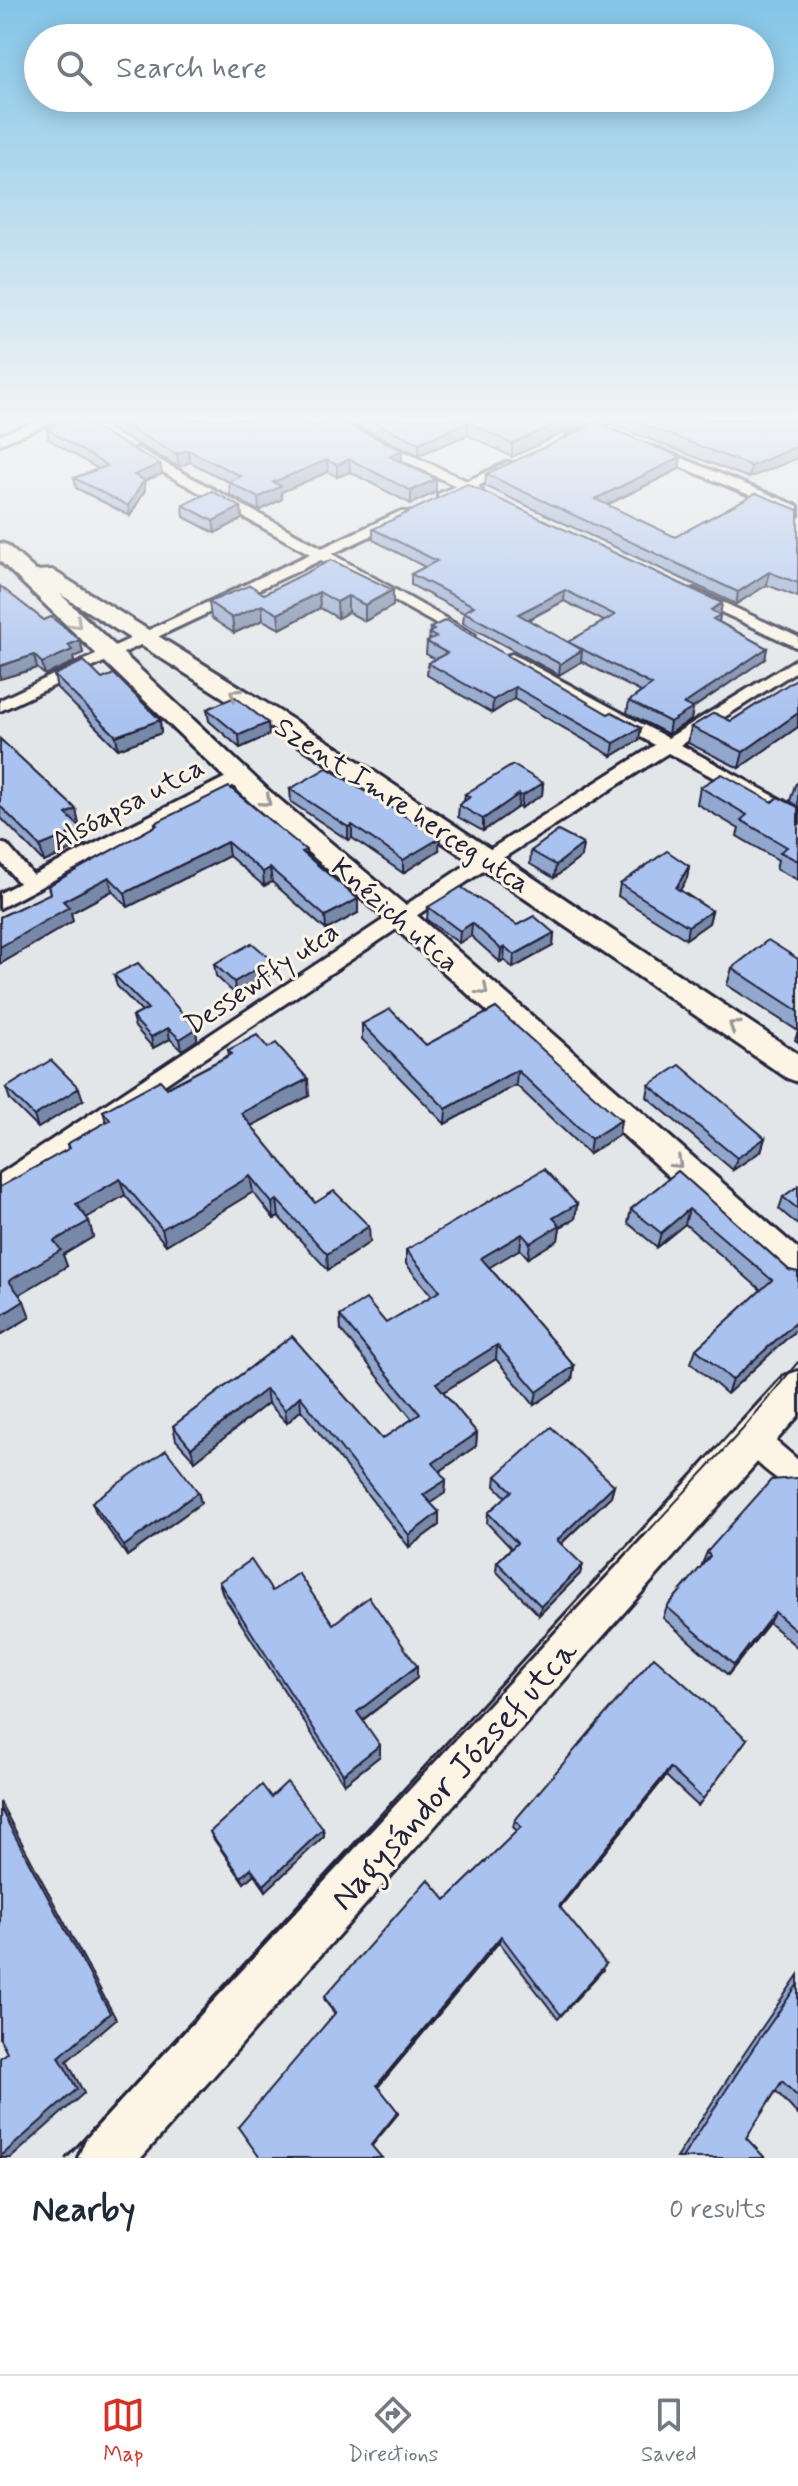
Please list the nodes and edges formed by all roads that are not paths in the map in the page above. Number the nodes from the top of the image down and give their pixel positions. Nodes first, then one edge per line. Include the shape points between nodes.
1 (258, 520) edge
2 (394, 520) edge
3 (0, 549) edge
4 (319, 554) junction
5 (683, 589) edge
6 (146, 635) junction
7 (798, 643) edge
8 (107, 654) junction
9 (798, 663) edge
10 (0, 706) edge
11 (668, 745) junction
12 (238, 776) junction
13 (798, 817) edge
14 (0, 849) edge
15 (488, 859) junction
16 (31, 885) junction
17 (0, 901) edge
18 (402, 918) junction
19 (798, 1070) edge
20 (0, 1186) edge
21 (798, 1271) edge
22 (798, 1388) edge
23 (754, 1440) junction
24 (798, 1477) edge
25 (105, 2158) edge

1 - 4 street
2 - 4 street
3 - 6 street, Szent Imre herceg utca
3 -> 8 street, Knézich utca
4 - 6 street
4 - 11 street
5 - 7 street
6 - 8 street
15 -> 6 street, Szent Imre herceg utca
8 - 10 street
8 - 12 street, Knézich utca
9 - 11 street, Dessewffy utca
11 - 13 street
11 - 15 street, Dessewffy utca
12 - 16 street, Alsóapsa utca
12 -> 18 street, Knézich utca
14 - 16 street
15 - 18 street, Dessewffy utca
19 -> 15 street, Szent Imre herceg utca
16 - 17 street, Alsóapsa utca
18 - 20 street, Dessewffy utca
18 -> 21 street, Knézich utca
22 - 23 street, Nagysándor József utca
23 - 24 street
23 - 25 street, Nagysándor József utca

